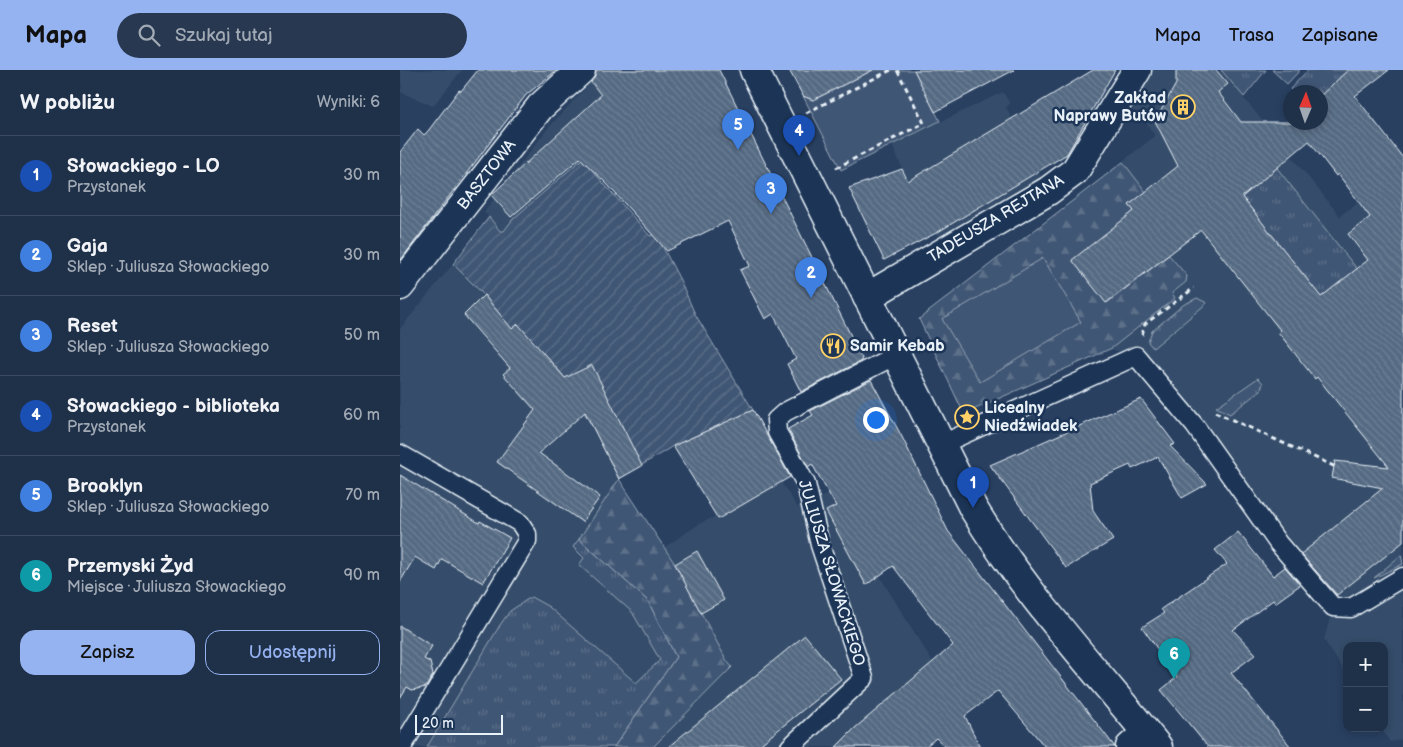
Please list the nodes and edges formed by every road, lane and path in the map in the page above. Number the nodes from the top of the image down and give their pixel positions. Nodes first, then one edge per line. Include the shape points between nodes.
1 (581, 70) edge
2 (754, 70) edge
3 (891, 70) edge
4 (897, 70) edge
5 (1137, 70) edge
6 (805, 113) dead end
7 (833, 170) dead end
8 (400, 286) edge
9 (1194, 288) dead end
10 (868, 297) junction
11 (896, 355) junction
12 (1136, 356) junction
13 (1176, 405) junction
14 (940, 445) junction
15 (400, 454) edge
16 (1338, 468) dead end
17 (1403, 577) edge
18 (1145, 742) edge
19 (402, 747) edge
20 (790, 747) edge

1 - 8 street, BASZTOWA via 540,107
2 - 10 street
3 - 6 path
4 - 7 path via 924,123
5 - 10 street, TADEUSZA REJTANA via 1075,171 1048,191
9 - 12 path via 1145,324
10 - 11 street
11 - 14 street
11 - 20 lane, JULIUSZA SŁOWACKIEGO via 785,412 776,420 778,432 806,484 820,545 864,678
12 - 13 lane
12 - 14 lane
13 - 16 path via 1212,411
13 - 17 lane via 1195,426 1278,543 1333,607 1351,608
14 - 18 street via 999,551
15 - 19 lane via 520,523 527,534 524,547

